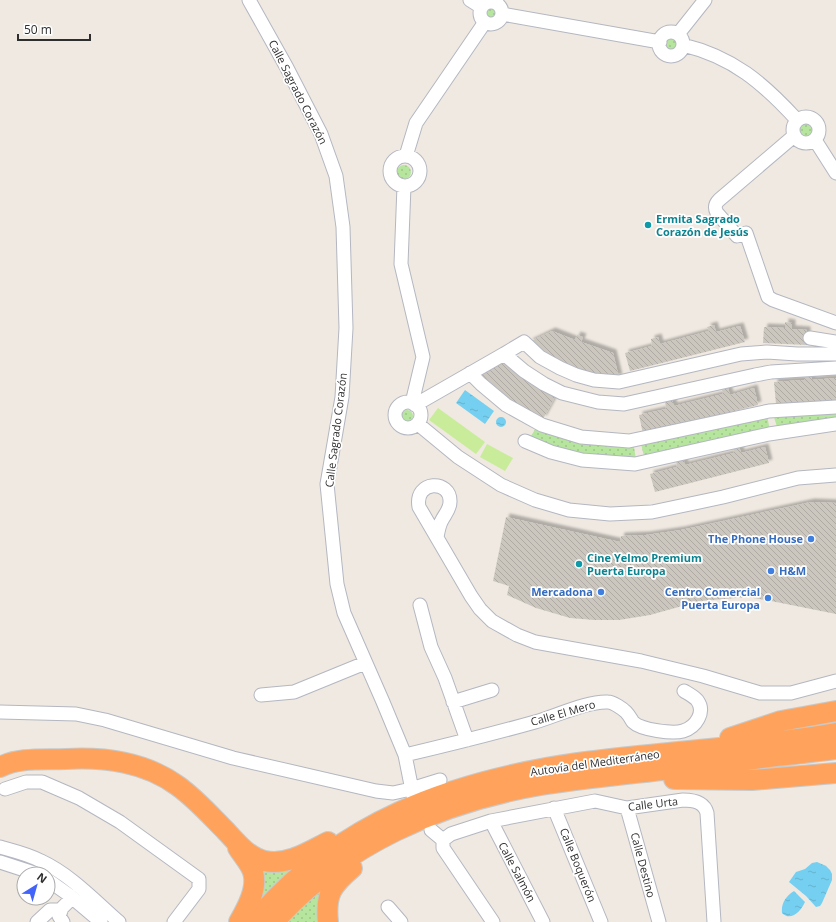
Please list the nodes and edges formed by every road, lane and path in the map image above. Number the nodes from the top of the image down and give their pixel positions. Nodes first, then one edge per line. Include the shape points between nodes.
1 (249, 0) edge
2 (470, 0) edge
3 (705, 0) edge
4 (481, 7) junction
5 (502, 14) junction
6 (484, 22) junction
7 (681, 40) junction
8 (660, 42) junction
9 (797, 120) junction
10 (794, 136) junction
11 (815, 140) junction
12 (406, 156) junction
13 (836, 173) edge
14 (404, 186) junction
15 (836, 323) edge
16 (810, 338) dead end
17 (836, 342) edge
18 (504, 354) junction
19 (836, 354) edge
20 (836, 368) edge
21 (470, 373) junction
22 (414, 404) junction
23 (836, 407) edge
24 (418, 424) junction
25 (836, 424) edge
26 (525, 441) dead end
27 (836, 475) edge
28 (437, 537) dead end
29 (420, 606) dead end
30 (365, 663) junction
31 (836, 681) edge
32 (492, 690) dead end
33 (684, 691) dead end
34 (261, 695) dead end
35 (453, 702) junction
36 (836, 711) edge
37 (0, 712) edge
38 (836, 733) edge
39 (467, 740) junction
40 (836, 749) edge
41 (695, 751) junction
42 (405, 755) junction
43 (0, 767) edge
44 (836, 773) edge
45 (624, 774) junction
46 (440, 780) dead end
47 (5, 789) dead end
48 (412, 792) junction
49 (554, 808) junction
50 (627, 808) junction
51 (491, 821) junction
52 (218, 824) junction
53 (423, 826) junction
54 (365, 828) junction
55 (443, 840) junction
56 (0, 847) edge
57 (0, 862) edge
58 (16, 867) edge
59 (56, 886) edge
60 (72, 898) junction
61 (388, 907) dead end
62 (62, 916) edge
63 (37, 922) edge
64 (101, 922) edge
65 (119, 922) edge
66 (174, 922) edge
67 (239, 922) edge
68 (254, 922) edge
69 (274, 922) edge
70 (328, 922) edge
71 (401, 922) edge
72 (493, 922) edge
73 (542, 922) edge
74 (601, 922) edge
75 (657, 922) edge
76 (714, 922) edge

1 - 30 street, Calle Sagrado Corazón via 288,68 321,134 336,176 343,227 346,328 342,397 327,484 337,584 344,613
2 - 4 street
3 - 7 street
4 - 5 street via 487,2 494,2 500,6
4 - 6 street via 480,15
5 - 6 street via 496,23
5 - 8 street
6 - 12 street via 416,123
7 - 8 street via 672,32 668,32
7 - 8 street via 678,53 670,55 662,50
7 - 9 street via 742,70 767,89
9 - 10 street via 793,126
9 - 11 street via 806,117 817,124 819,132
10 - 11 street via 803,143
10 - 15 street via 716,203 715,210 737,236 746,233 768,297
11 - 13 street
12 - 14 street via 396,159 390,167 394,182
12 - 14 street via 415,159 421,172 417,181
14 - 22 street via 401,264 422,357
16 - 17 street
18 - 19 street via 524,342 540,357 576,375 594,380 619,382 741,354
18 - 20 street via 544,384 562,393 598,402 624,404 755,374
18 - 21 street
21 - 22 street
21 - 23 street via 506,405 542,425 581,437 629,441 778,409
22 - 24 street via 420,416
22 - 24 street via 408,402 400,405 395,417 398,424 406,428
24 - 27 street via 458,457 501,485 535,500 569,510 610,514 652,512 723,498 798,478
25 - 26 street via 769,434 635,464 582,460 551,452
28 - 31 street via 480,609 492,621 535,642 641,661 760,693 790,693
29 - 35 street via 431,647
30 - 34 street via 294,692
30 - 42 street, Calle Sagrado Corazón
32 - 35 street
33 - 39 street, Calle El Mero via 697,700 700,712 696,723 683,731 667,732 634,724 627,713 610,702 591,704
35 - 39 street
36 - 41 highway via 781,722 724,739
37 - 48 street via 88,716 233,758 376,791
38 - 41 highway, Autovía del Mediterráneo
39 - 42 street, Calle El Mero
40 - 45 highway, Autovía del Mediterráneo
41 - 54 highway, Autovía del Mediterráneo via 578,763 524,772 454,790
42 - 48 street, Calle Sagrado Corazón
43 - 52 highway via 24,760 82,758 131,763 147,768 172,782
44 - 45 highway via 752,780 651,779
45 - 53 highway, Autovía del Mediterráneo via 513,791 460,806
46 - 48 street
47 - 66 street via 26,782 42,782 79,798 120,822 199,879 199,889
49 - 50 street, Calle Urta via 595,801
49 - 51 street, Calle Urta
49 - 74 street, Calle Boquerón
50 - 75 street, Calle Destino
50 - 76 street, Calle Urta via 683,800 692,800 705,807
51 - 55 street, Calle Urta via 451,834
51 - 73 street, Calle Salmón
52 - 54 highway via 247,852 266,862 297,857 345,833
52 - 67 highway via 253,872 253,891
53 - 55 street
53 - 69 highway, Autovía del Mediterráneo via 366,847 336,866 296,899
53 - 70 highway via 362,859 336,883 329,898
54 - 68 highway, Autovía del Mediterráneo via 319,859 283,890
55 - 72 street via 443,848
56 - 65 street via 39,860 54,868
57 - 58 street
59 - 60 street
60 - 62 street
60 - 64 street
61 - 71 street
62 - 63 street via 50,910

